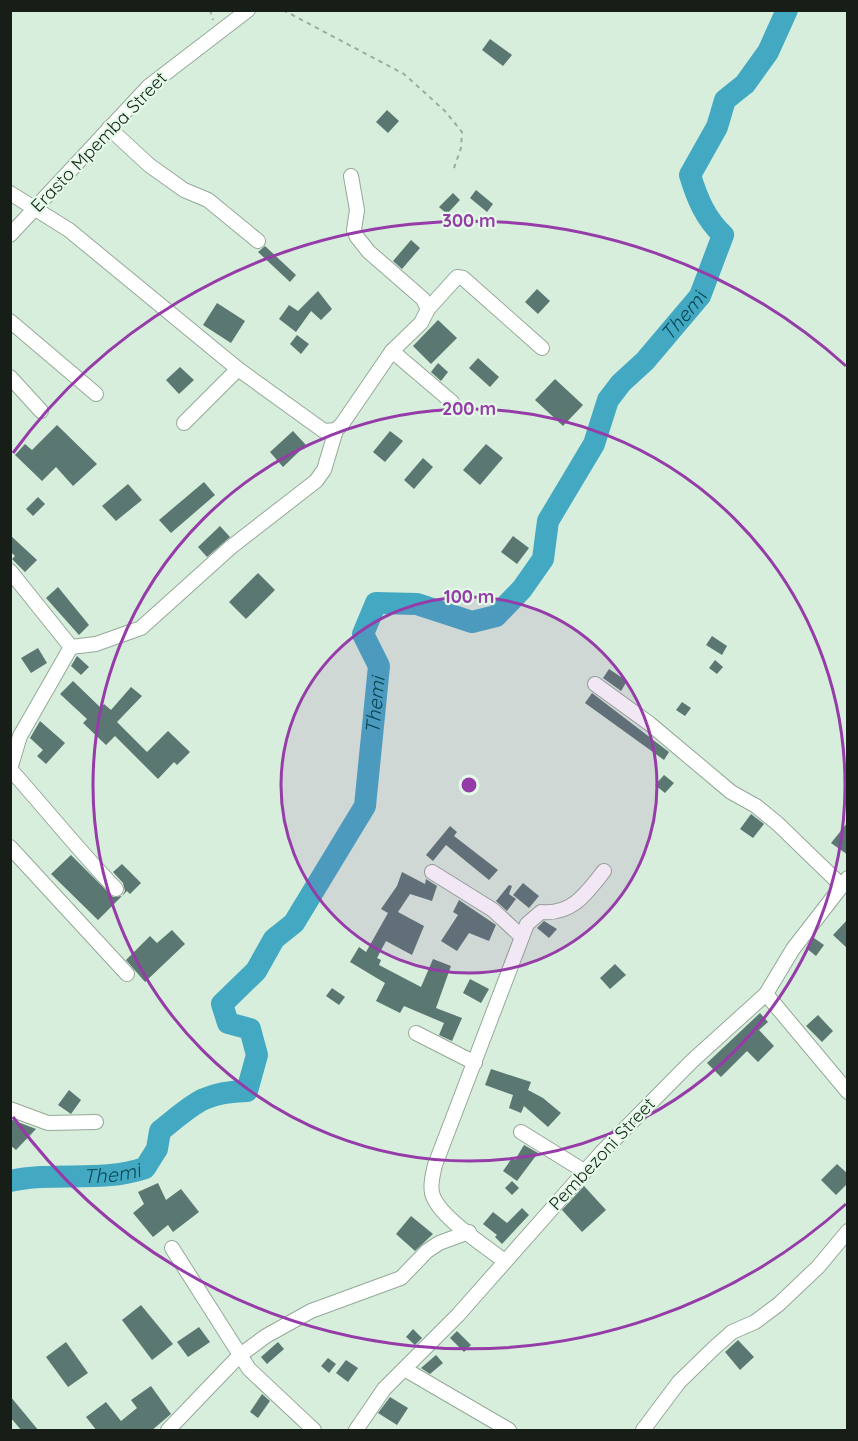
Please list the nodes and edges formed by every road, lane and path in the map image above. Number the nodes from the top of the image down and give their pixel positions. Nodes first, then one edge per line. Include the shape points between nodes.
1 (248, 10) edge
2 (283, 10) edge
3 (109, 128) junction
4 (453, 171) dead end
5 (351, 176) dead end
6 (10, 193) edge
7 (34, 210) junction
8 (10, 235) edge
9 (258, 241) dead end
10 (428, 309) junction
11 (10, 321) edge
12 (542, 348) dead end
13 (393, 351) junction
14 (238, 369) junction
15 (10, 377) edge
16 (96, 394) dead end
17 (452, 402) dead end
18 (41, 411) dead end
19 (184, 423) dead end
20 (336, 430) junction
21 (10, 571) edge
22 (71, 646) junction
23 (595, 684) dead end
24 (11, 769) edge
25 (10, 847) edge
26 (604, 871) dead end
27 (432, 872) dead end
28 (845, 882) edge
29 (116, 890) dead end
30 (521, 936) junction
31 (126, 974) dead end
32 (766, 994) junction
33 (416, 1033) dead end
34 (475, 1063) junction
35 (848, 1092) edge
36 (10, 1109) edge
37 (96, 1122) dead end
38 (520, 1132) dead end
39 (584, 1171) junction
40 (848, 1231) edge
41 (469, 1232) junction
42 (172, 1248) dead end
43 (504, 1261) junction
44 (239, 1356) junction
45 (406, 1370) junction
46 (168, 1431) edge
47 (314, 1431) edge
48 (356, 1431) edge
49 (509, 1431) edge
50 (643, 1431) edge

1 - 3 street, Erasto Mpemba Street via 149,86
2 - 4 path via 404,74 445,111 462,132
3 - 7 street, Erasto Mpemba Street
3 - 9 street via 149,165 183,190 208,200
5 - 10 street via 357,237 423,299
6 - 7 street
7 - 8 street, Erasto Mpemba Street
7 - 14 street via 69,230
10 - 12 street via 448,284 457,277 464,278
10 - 13 street via 421,323
11 - 16 street
13 - 17 street
13 - 20 street
14 - 19 street
14 - 20 street via 316,427
15 - 18 street
20 - 22 street via 324,470 316,481 231,547 141,628 114,639
21 - 22 street
22 - 24 street via 20,736
23 - 28 street via 731,792 756,806
24 - 29 street
25 - 31 street
26 - 30 street via 569,910 534,915
27 - 30 street via 493,910
28 - 32 street, Pembezoni Street via 794,949
30 - 34 street
32 - 35 street
32 - 39 street, Pembezoni Street via 692,1061
33 - 34 street
34 - 41 street via 431,1183 439,1206
36 - 37 street via 48,1123
38 - 39 street
39 - 43 street, Pembezoni Street
40 - 50 street via 779,1304 755,1322 732,1332 693,1368
41 - 43 street
41 - 44 street via 427,1251 401,1278 311,1311
42 - 44 street
43 - 45 street, Pembezoni Street
44 - 46 street
44 - 47 street
45 - 48 street, Pembezoni Street via 384,1389
45 - 49 street

